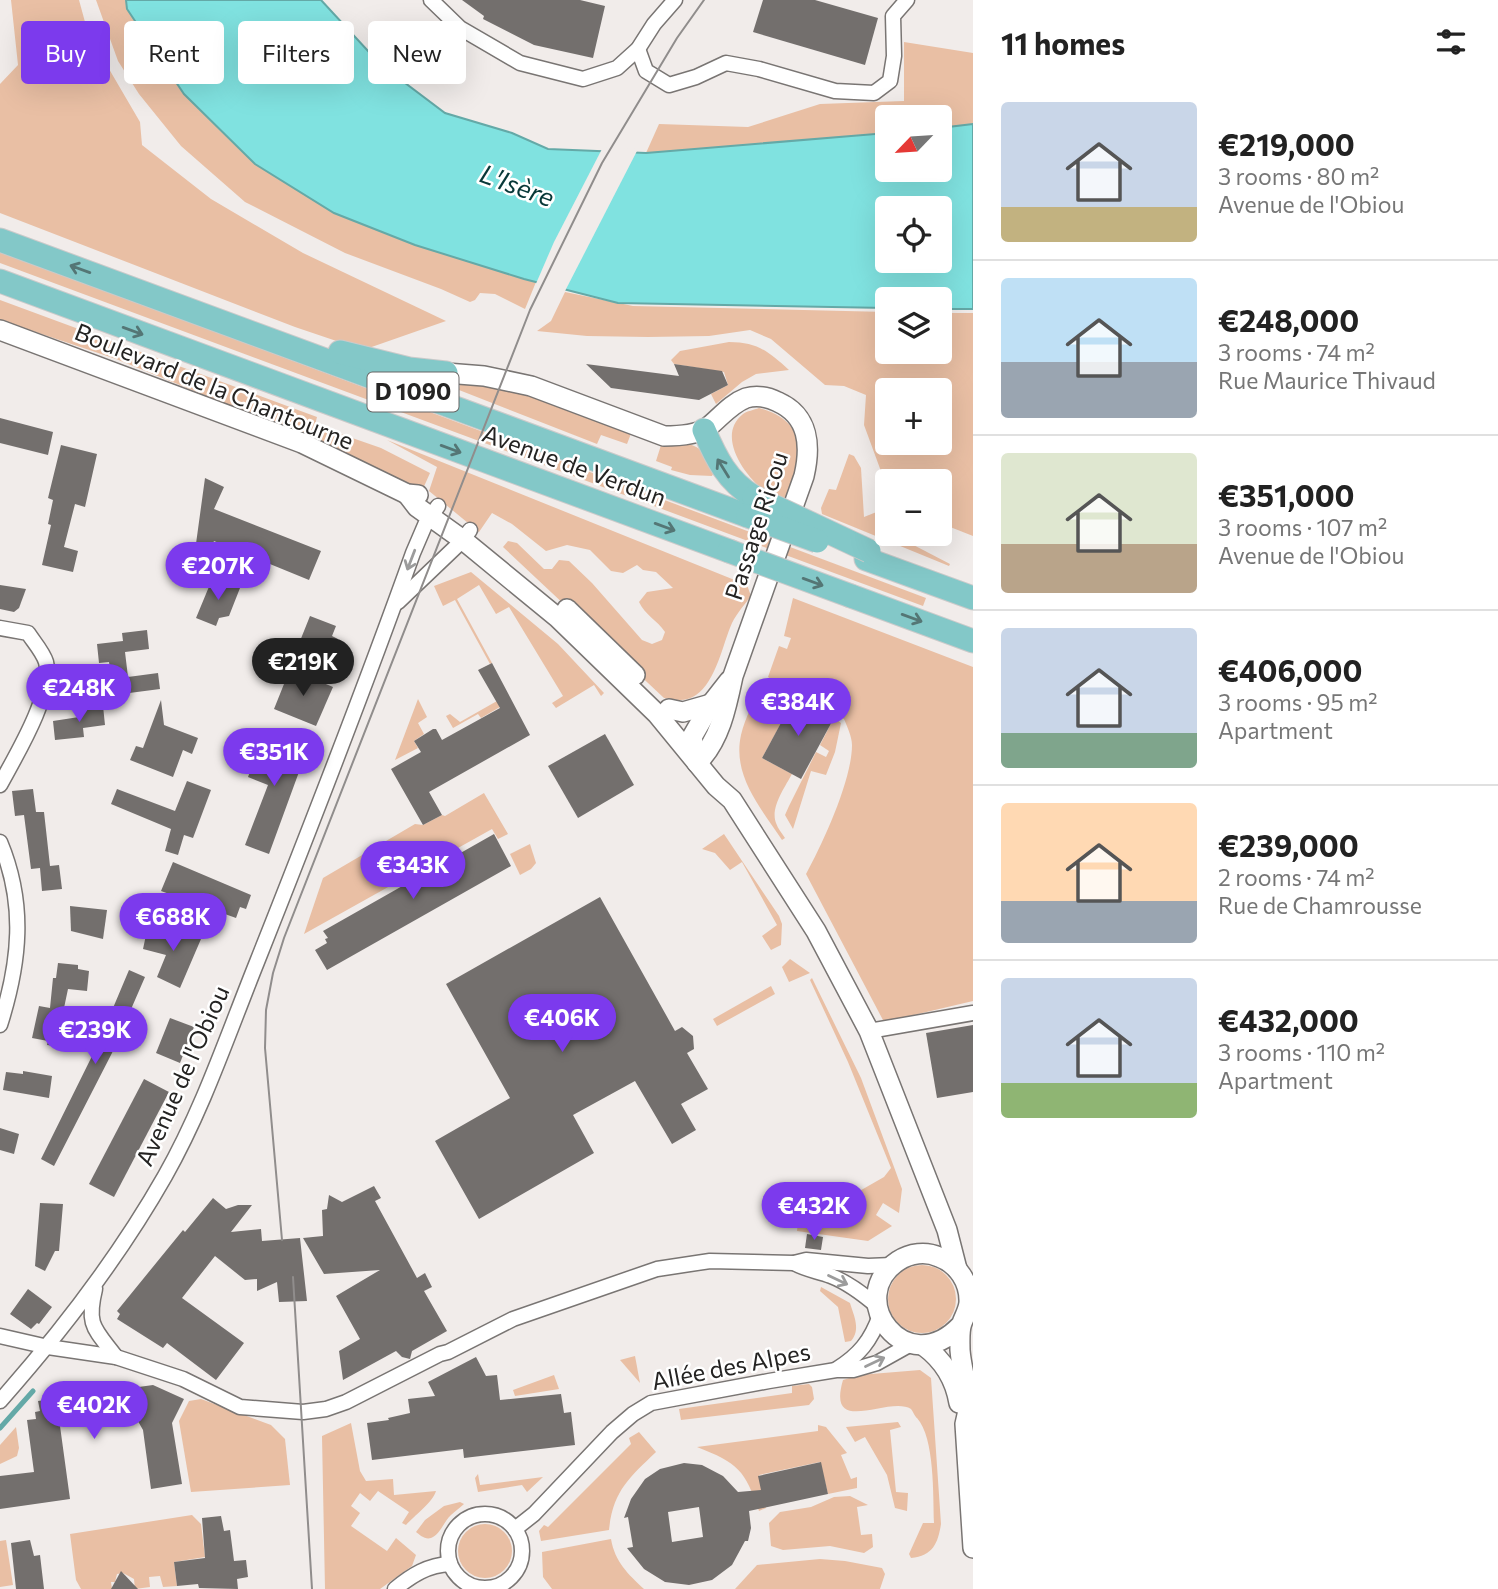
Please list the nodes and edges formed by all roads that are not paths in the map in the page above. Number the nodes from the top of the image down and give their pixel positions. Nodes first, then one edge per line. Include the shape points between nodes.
1 (431, 0) edge
2 (675, 0) edge
3 (907, 0) edge
4 (638, 49) junction
5 (0, 240) edge
6 (0, 281) edge
7 (236, 326) junction
8 (0, 330) edge
9 (446, 373) joint
10 (704, 430) junction
11 (751, 507) junction
12 (435, 512) junction
13 (467, 535) junction
14 (973, 596) edge
15 (394, 606) junction
16 (0, 628) edge
17 (973, 641) edge
18 (733, 676) junction
19 (711, 704) junction
20 (669, 709) junction
21 (692, 737) junction
22 (702, 759) junction
23 (0, 785) edge
24 (2, 847) edge
25 (973, 1013) edge
26 (0, 1025) edge
27 (869, 1031) junction
28 (932, 1193) junction
29 (924, 1254) junction
30 (794, 1263) junction
31 (892, 1265) junction
32 (964, 1274) edge
33 (96, 1282) junction
34 (878, 1311) junction
35 (967, 1315) edge
36 (0, 1336) edge
37 (917, 1345) junction
38 (48, 1347) junction
39 (116, 1357) junction
40 (836, 1370) junction
41 (0, 1401) edge
42 (965, 1424) junction
43 (515, 1529) junction
44 (973, 1548) edge
45 (450, 1564) junction
46 (395, 1589) edge

1 - 4 street via 460,29 520,63 583,79 617,68
2 - 4 street
3 - 4 street via 893,16 890,81 874,93 835,91 726,63 669,85 646,71
7 -> 5 main road, Avenue de Verdun / D 1090
6 -> 17 main road, Avenue de Verdun / D 1090, bridge
7 - 9 main road via 409,369
7 - 11 main road, Avenue de Verdun / D 1090
8 - 12 street, Boulevard de la Chantourne via 302,443 407,494 422,496
9 - 10 street via 531,386 664,436
11 -> 10 main road via 730,480
10 - 18 street, Passage Ricou via 737,403 760,397 792,410 806,429 808,443 804,476
11 - 14 main road, bridge
12 - 13 street, Boulevard de la Chantourne
12 -> 15 street, Avenue de l'Obiou via 425,525
13 - 15 street, Avenue de l'Obiou
13 - 20 street, Boulevard de la Chantourne via 566,608
13 - 22 street, Boulevard de la Chantourne
15 - 33 street, Avenue de l'Obiou via 326,792 201,1103 166,1175
16 - 23 street via 28,633 46,662 45,688 34,719
18 - 19 street
18 - 22 street via 726,708
19 - 20 street via 682,712
19 - 21 street
20 - 21 street, Boulevard de la Chantourne
21 - 22 street
22 - 27 street, Boulevard de la Chantourne via 816,932
24 - 26 street via 19,917 11,990
25 - 27 street
27 - 28 street, Boulevard de la Chantourne
28 - 29 street, Boulevard de la Chantourne via 933,1236
28 - 32 street, Boulevard de la Chantourne
29 - 31 street
29 - 32 street via 937,1256
30 - 31 street
30 -> 34 street via 859,1290
30 - 39 street via 710,1261 657,1269 513,1319 326,1409 303,1412 240,1407 183,1379
31 - 34 street via 881,1279
32 - 35 street
33 - 38 street, Avenue de l'Obiou
33 - 39 street via 90,1311 94,1328
34 - 37 street via 889,1331
34 - 40 street, Allée des Alpes via 871,1339
35 - 37 street via 950,1336 938,1343
35 - 42 street via 960,1353 969,1390
36 - 38 street
40 -> 37 street, Allée des Alpes via 870,1366
37 - 42 street via 935,1354 954,1381
38 - 39 street
38 - 41 street, Avenue de l'Obiou
40 - 43 street, Allée des Alpes via 651,1403 612,1432
42 - 44 street
43 - 45 street via 493,1515 468,1519 451,1538
43 - 45 street via 522,1555 509,1580 480,1588 464,1581
45 - 46 street via 434,1565

